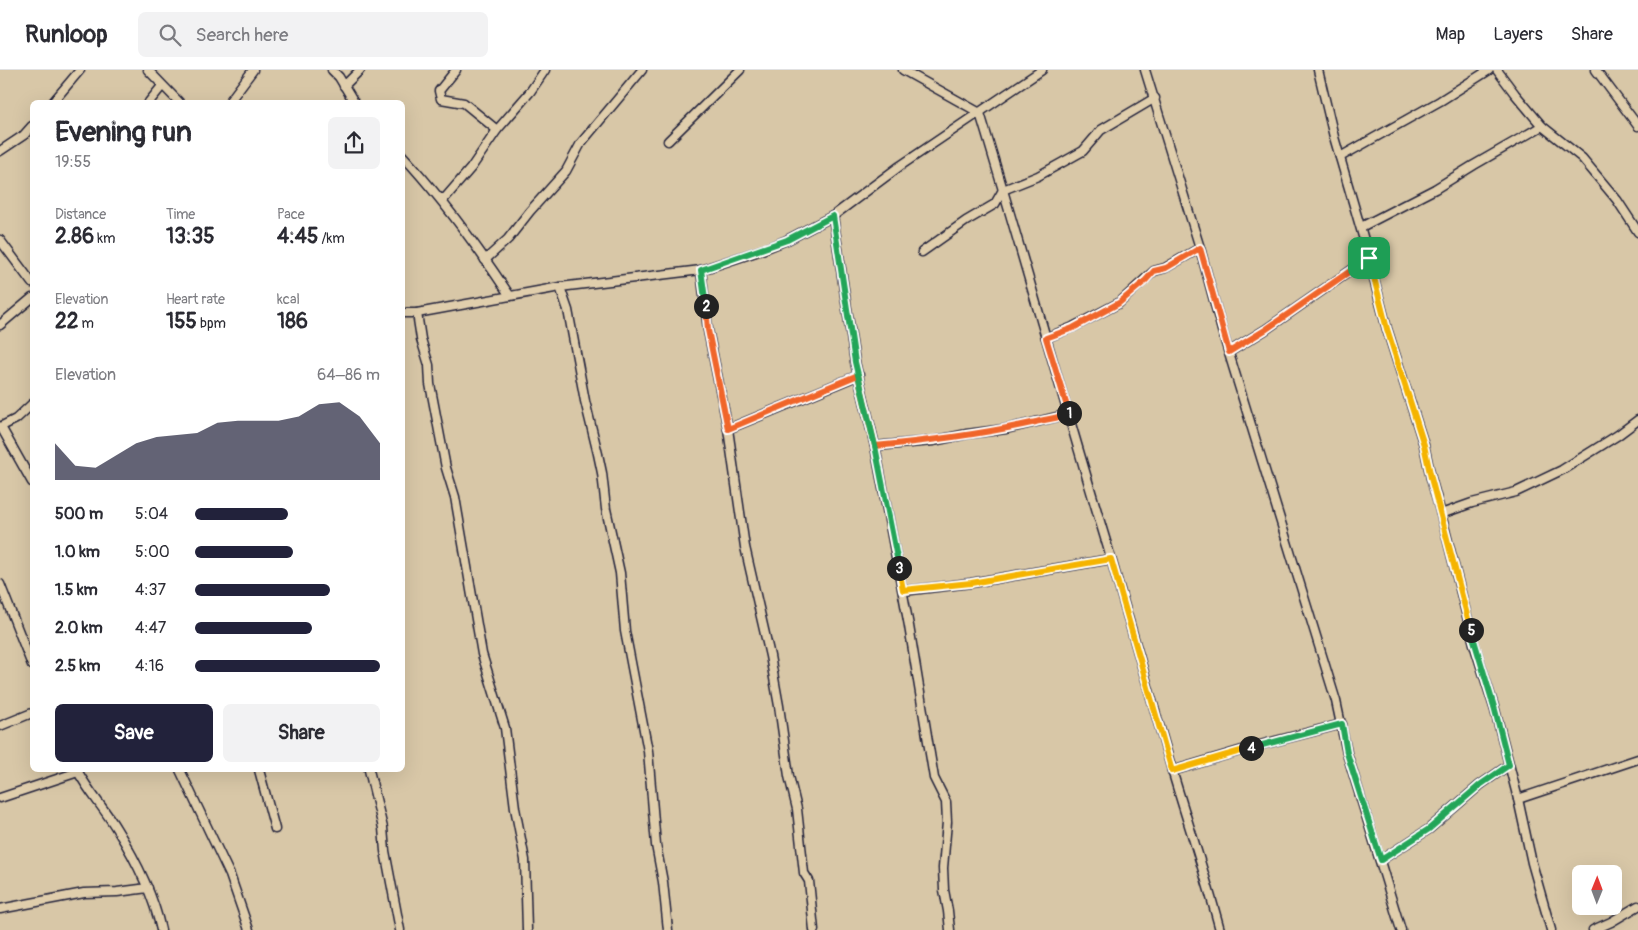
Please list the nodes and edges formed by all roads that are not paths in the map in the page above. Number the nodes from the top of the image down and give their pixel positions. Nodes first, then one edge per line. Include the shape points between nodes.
1 (80, 70) edge
2 (253, 70) edge
3 (332, 70) edge
4 (360, 70) edge
5 (456, 70) edge
6 (545, 70) edge
7 (642, 70) edge
8 (740, 70) edge
9 (903, 70) edge
10 (1042, 70) edge
11 (1145, 70) edge
12 (1318, 70) edge
13 (1488, 70) edge
14 (1497, 70) edge
15 (1596, 70) edge
16 (152, 72) edge
17 (162, 86) junction
18 (344, 86) junction
19 (1155, 98) junction
20 (55, 100) edge
21 (151, 100) edge
22 (177, 100) edge
23 (230, 100) edge
24 (353, 100) edge
25 (980, 113) junction
26 (1542, 126) junction
27 (1638, 126) edge
28 (30, 128) edge
29 (497, 130) junction
30 (668, 142) dead end
31 (0, 151) edge
32 (1340, 156) junction
33 (405, 158) edge
34 (1003, 190) junction
35 (441, 198) junction
36 (833, 216) junction
37 (1361, 227) junction
38 (1638, 232) edge
39 (0, 240) edge
40 (1200, 248) junction
41 (922, 252) dead end
42 (1369, 258) junction
43 (485, 260) junction
44 (701, 270) junction
45 (30, 280) edge
46 (560, 287) junction
47 (510, 296) junction
48 (30, 300) edge
49 (405, 313) edge
50 (417, 313) junction
51 (0, 325) edge
52 (1046, 338) junction
53 (1229, 352) junction
54 (858, 375) junction
55 (30, 406) edge
56 (1069, 414) junction
57 (1638, 420) edge
58 (0, 427) edge
59 (728, 429) junction
60 (875, 446) junction
61 (30, 479) edge
62 (1441, 514) junction
63 (1111, 559) junction
64 (0, 584) edge
65 (903, 590) junction
66 (30, 659) edge
67 (30, 714) edge
68 (1342, 724) junction
69 (0, 726) edge
70 (1638, 759) edge
71 (1509, 765) junction
72 (1172, 771) junction
73 (75, 772) edge
74 (79, 772) edge
75 (181, 772) edge
76 (260, 772) edge
77 (370, 772) edge
78 (0, 798) edge
79 (1518, 799) junction
80 (275, 829) dead end
81 (1381, 860) junction
82 (148, 888) junction
83 (1638, 906) edge
84 (0, 909) edge
85 (161, 930) edge
86 (249, 930) edge
87 (400, 930) edge
88 (527, 930) edge
89 (668, 930) edge
90 (814, 930) edge
91 (950, 930) edge
92 (1220, 930) edge
93 (1400, 930) edge
94 (1551, 930) edge
95 (1594, 930) edge

1 - 20 street
2 - 23 street
3 - 18 street
4 - 18 street
5 - 29 street via 439,91 440,99 464,102
6 - 29 street
7 - 43 street via 581,143 566,170 508,239
8 - 30 street
9 - 25 street
10 - 25 street
11 - 19 street
12 - 32 street
13 - 32 street via 1440,101
14 - 26 street
15 - 27 street
16 - 17 street
17 - 21 street
17 - 22 street
18 - 24 street
19 - 34 street via 1101,130 1083,151 1038,176
19 - 40 street
25 - 34 street
25 - 36 street via 900,166
26 - 37 street via 1436,189
26 - 38 street via 1582,158 1617,200
28 - 31 street
29 - 35 street via 471,168 445,198
32 - 37 street
33 - 35 street
34 - 41 street via 995,204
34 - 52 street
35 - 43 street
36 - 44 street via 779,243
36 - 54 street
37 - 42 street
39 - 45 street
40 - 52 street via 1166,268 1154,271 1119,303 1073,328
40 - 53 street
42 - 53 street
42 - 62 street
43 - 47 street
44 - 46 street
44 - 59 street via 708,330
46 - 47 street
46 - 89 street via 568,310 620,573 625,631 648,751
47 - 50 street
48 - 51 street
49 - 50 street
50 - 88 street via 446,468 455,497 482,654 505,728 525,860
52 - 56 street
53 - 68 street
54 - 59 street
54 - 60 street
55 - 58 street via 16,419
56 - 60 street via 1006,429 933,441
56 - 63 street
57 - 62 street via 1562,470 1516,492
58 - 61 street
59 - 90 street via 746,547 772,664 797,809
60 - 65 street
62 - 71 street
63 - 65 street via 971,583
63 - 72 street
64 - 66 street
65 - 91 street via 934,778 946,802 943,868
67 - 69 street
68 - 72 street
68 - 81 street via 1347,753
70 - 79 street
71 - 79 street
71 - 81 street via 1429,829
72 - 92 street
73 - 78 street
74 - 82 street via 116,827
75 - 86 street via 230,876
76 - 80 street
77 - 87 street
79 - 94 street
81 - 93 street
82 - 84 street via 84,893
82 - 85 street
83 - 95 street

